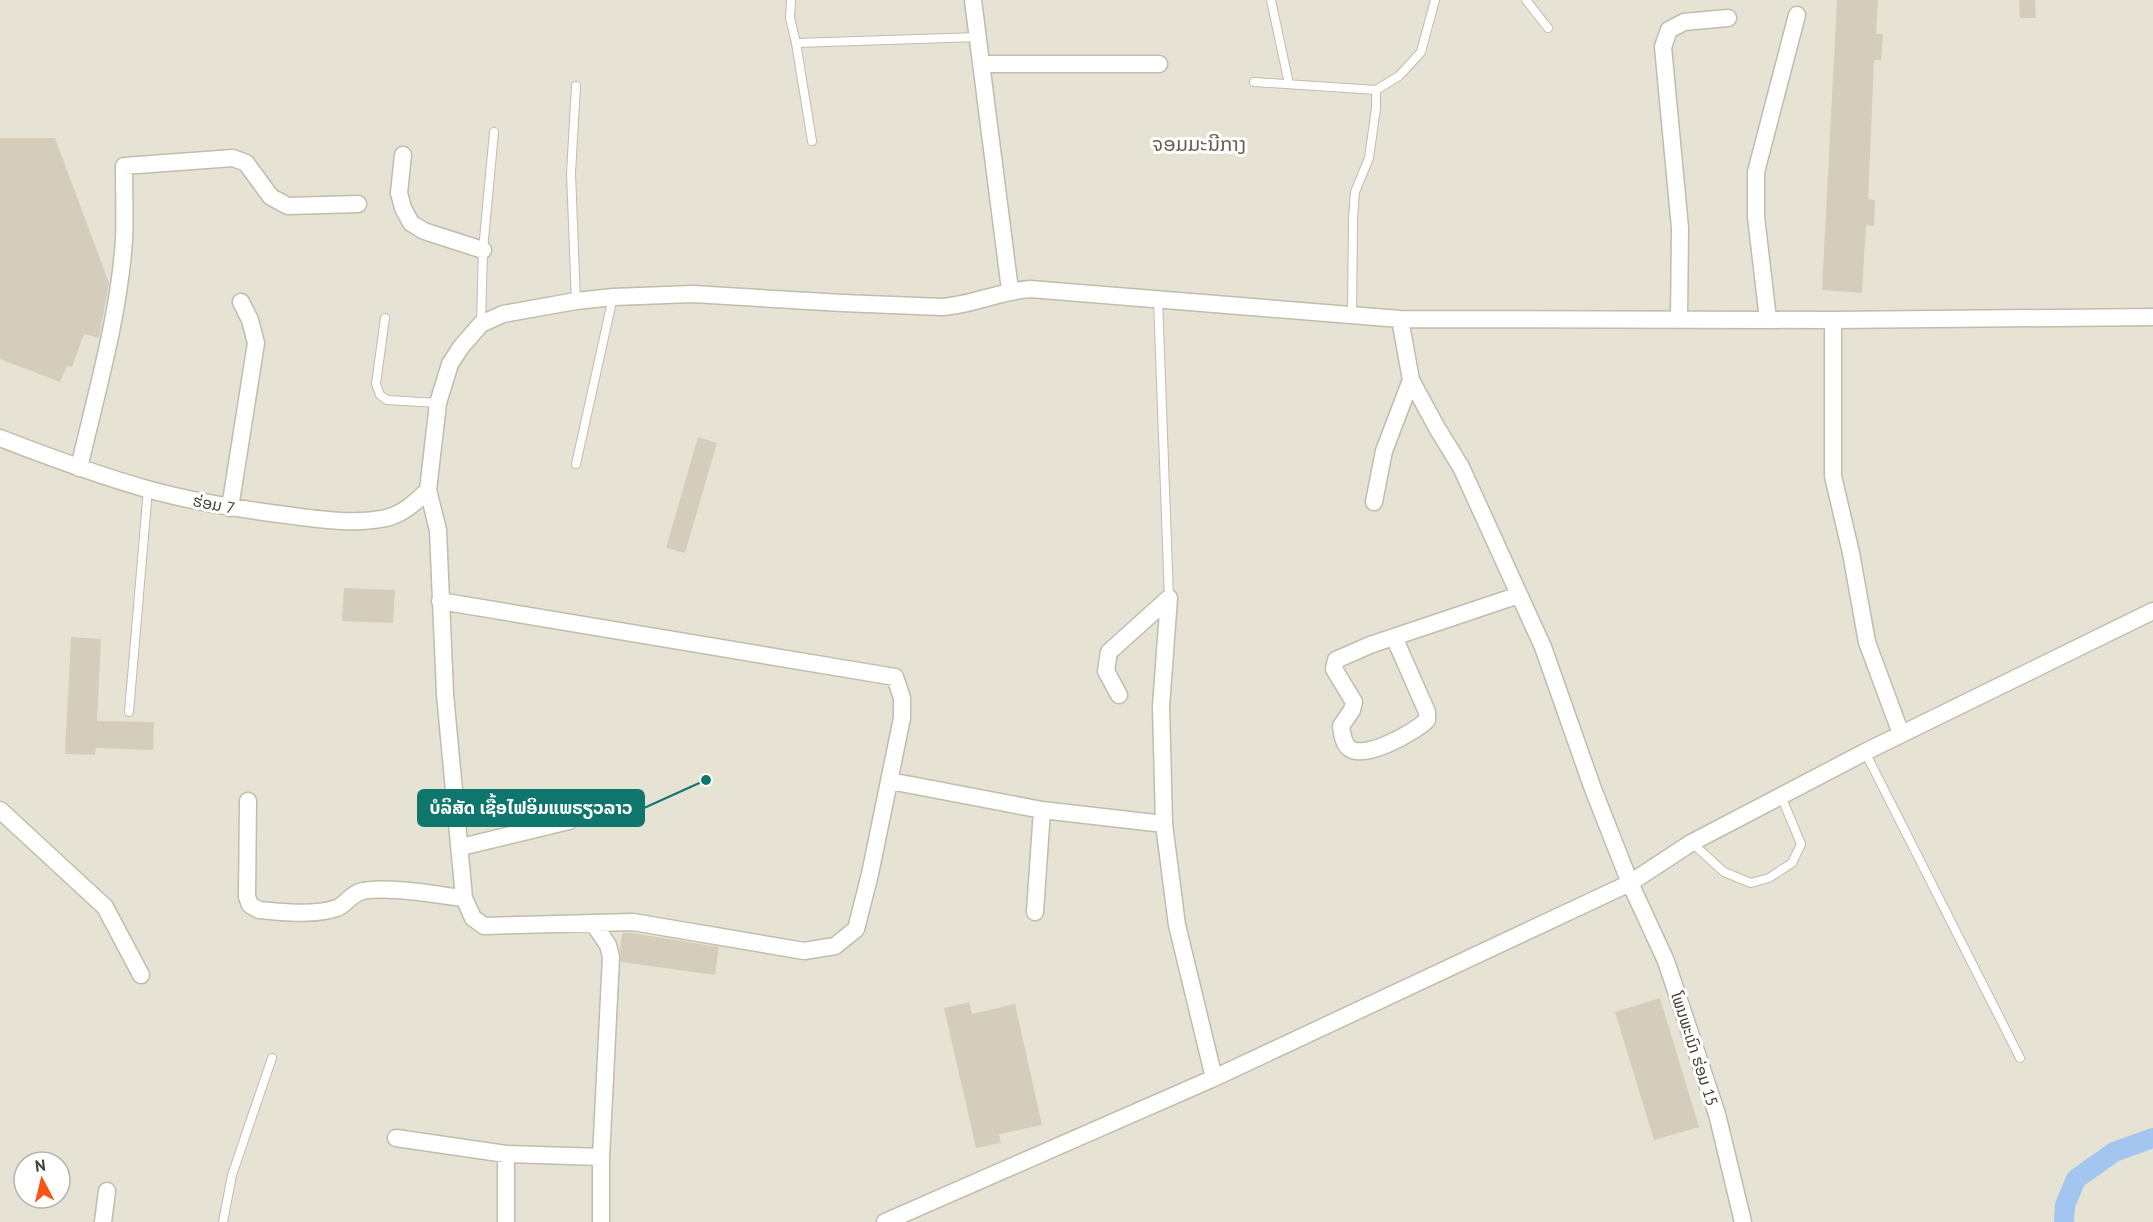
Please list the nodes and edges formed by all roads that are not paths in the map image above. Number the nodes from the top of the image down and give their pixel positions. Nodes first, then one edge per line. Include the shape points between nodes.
1 (791, 0) edge
2 (973, 0) edge
3 (1271, 0) edge
4 (1435, 0) edge
5 (1526, 0) edge
6 (1797, 15) dead end
7 (1728, 18) dead end
8 (1548, 28) dead end
9 (979, 37) junction
10 (796, 43) junction
11 (982, 64) junction
12 (1159, 64) dead end
13 (1254, 82) dead end
14 (1289, 84) junction
15 (576, 86) dead end
16 (1376, 90) junction
17 (494, 132) dead end
18 (812, 141) dead end
19 (403, 155) dead end
20 (358, 204) dead end
21 (483, 249) junction
22 (1010, 290) junction
23 (613, 297) junction
24 (1158, 299) junction
25 (576, 301) junction
26 (241, 302) dead end
27 (1352, 316) junction
28 (2153, 317) edge
29 (385, 318) dead end
30 (1400, 319) junction
31 (1679, 319) junction
32 (1768, 319) junction
33 (1833, 320) junction
34 (481, 324) junction
35 (1411, 380) junction
36 (438, 404) junction
37 (0, 438) edge
38 (576, 464) dead end
39 (79, 468) junction
40 (148, 489) junction
41 (428, 490) junction
42 (1374, 502) dead end
43 (230, 508) junction
44 (1519, 595) junction
45 (1169, 598) junction
46 (440, 601) junction
47 (2153, 611) edge
48 (1394, 637) junction
49 (1119, 695) dead end
50 (129, 712) dead end
51 (1900, 734) junction
52 (1865, 752) junction
53 (890, 781) junction
54 (1781, 796) junction
55 (248, 801) dead end
56 (0, 810) edge
57 (1042, 810) junction
58 (569, 821) dead end
59 (1164, 824) junction
60 (1691, 843) junction
61 (461, 847) junction
62 (1630, 883) junction
63 (464, 898) junction
64 (1035, 912) dead end
65 (593, 923) junction
66 (141, 975) dead end
67 (272, 1058) dead end
68 (2020, 1058) dead end
69 (1214, 1078) junction
70 (396, 1138) dead end
71 (506, 1154) junction
72 (601, 1157) junction
73 (107, 1191) dead end
74 (103, 1222) edge
75 (224, 1222) edge
76 (506, 1222) edge
77 (601, 1222) edge
78 (885, 1222) edge
79 (1743, 1222) edge

1 - 10 lane via 790,18
2 - 9 street
3 - 14 lane
4 - 16 lane via 1421,52 1399,76
5 - 8 lane
6 - 32 street via 1756,172 1756,217
7 - 31 street via 1684,22 1669,30 1664,47 1680,228
9 - 10 lane
9 - 11 street
10 - 18 lane
11 - 12 street
11 - 22 street
13 - 14 lane
14 - 16 lane
15 - 25 lane via 571,173
16 - 27 lane via 1370,158 1355,192
17 - 21 lane
19 - 21 street via 399,193 411,223 424,231
20 - 39 street via 288,206 271,197 246,163 233,158 124,166 124,240 117,295
21 - 34 lane
22 - 23 street via 959,306 942,307 693,294
22 - 24 street
23 - 25 street
23 - 38 lane
24 - 27 street
24 - 45 lane
25 - 34 street via 503,314
26 - 43 street via 256,344
27 - 30 street
28 - 33 street
29 - 36 lane via 376,384 380,395 387,400
30 - 31 street
30 - 35 street
31 - 32 street
32 - 33 street
33 - 51 street via 1833,476 1867,642
34 - 36 street via 450,364
35 - 42 street via 1384,451
35 - 44 street, ໂພນພະເນົາ ຮ່ອມ 15 via 1461,467
36 - 41 street
37 - 39 street, ຮ່ອມ 7
39 - 40 street, ຮ່ອມ 7
40 - 43 street, ຮ່ອມ 7
40 - 50 lane
41 - 43 street, ຮ່ອມ 7 via 415,503 386,518 322,519
41 - 46 street via 438,531
44 - 48 street
44 - 62 street, ໂພນພະເນົາ ຮ່ອມ 15 via 1543,647
45 - 49 street via 1109,652 1106,672
45 - 59 street via 1161,706
46 - 53 street via 895,677 902,698 902,718
46 - 61 street
47 - 51 street
48 - 48 street via 1344,656 1334,664 1354,702 1341,726 1345,743 1356,752 1372,750 1420,728 1427,720
51 - 52 street
52 - 54 street
52 - 68 lane
53 - 57 street
53 - 65 street via 856,929 835,946 804,951 633,922
54 - 60 street
54 - 60 lane via 1801,844 1792,863 1769,878 1751,883 1724,872
55 - 63 street via 247,897 250,905 259,910 324,912 340,907 362,891
56 - 66 street via 105,907
57 - 59 street
57 - 64 street
58 - 61 street
59 - 69 street via 1177,925
60 - 62 street
61 - 63 street
62 - 69 street
62 - 79 street, ໂພນພະເນົາ ຮ່ອມ 15 via 1666,961 1717,1114
63 - 65 street via 473,918 484,926
65 - 72 street via 611,957
67 - 75 lane via 232,1175
69 - 78 street
70 - 71 street
71 - 72 street
71 - 76 street
72 - 77 street
73 - 74 street

